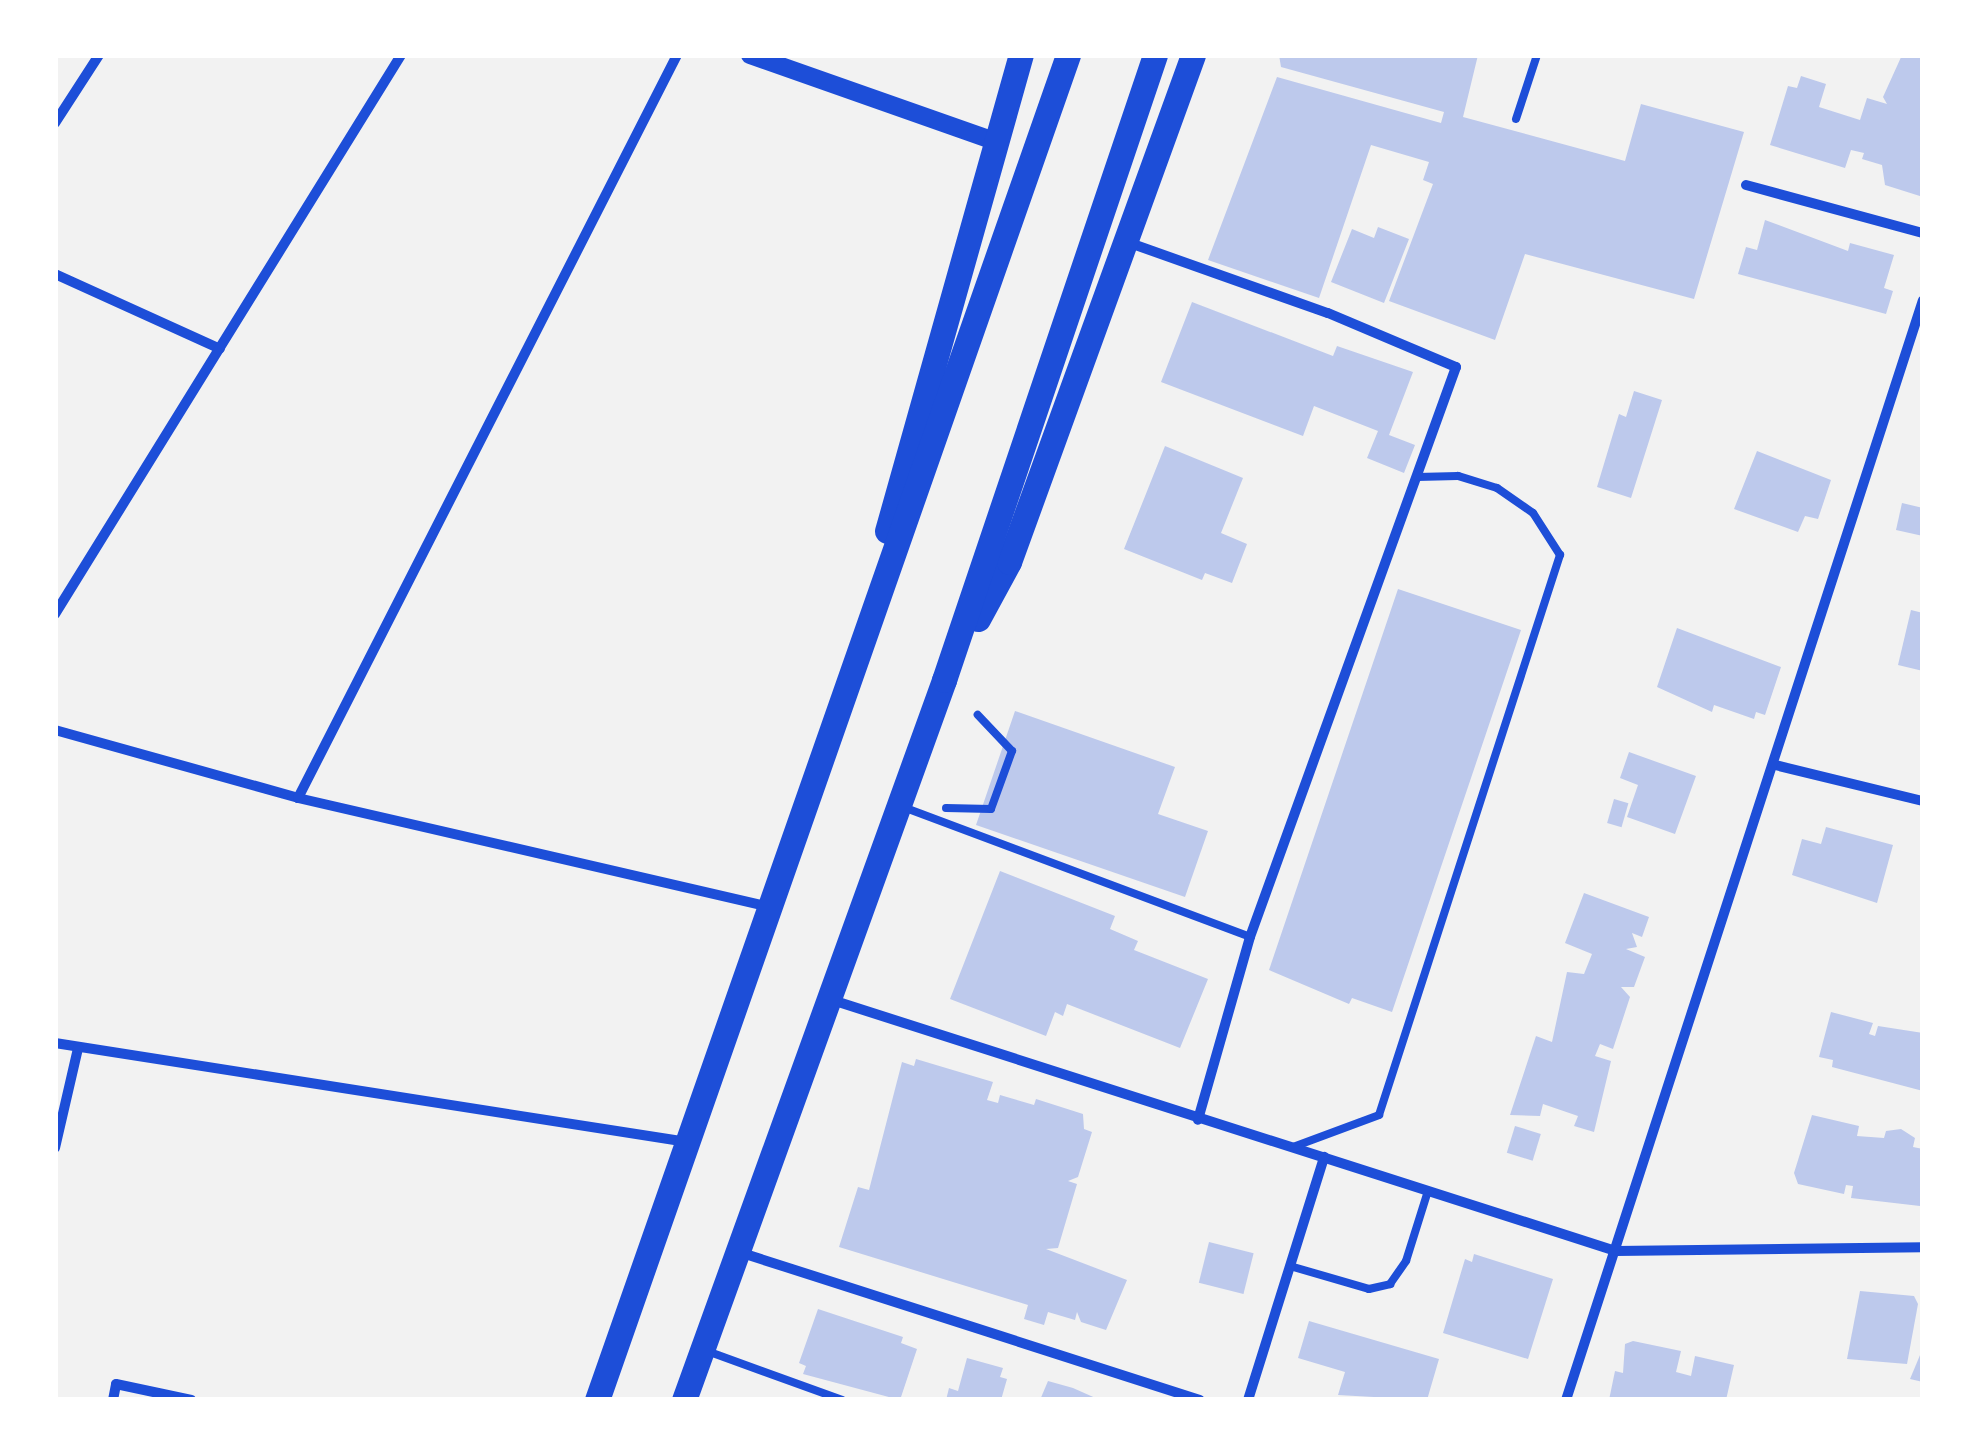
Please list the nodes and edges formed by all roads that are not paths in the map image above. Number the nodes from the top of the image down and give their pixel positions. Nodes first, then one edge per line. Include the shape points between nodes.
1 (99, 55) edge
2 (401, 55) edge
3 (677, 55) edge
4 (750, 55) edge
5 (1022, 55) edge
6 (1068, 55) edge
7 (1155, 55) edge
8 (1194, 55) edge
9 (1537, 55) edge
10 (1516, 119) dead end
11 (55, 123) edge
12 (992, 140) junction
13 (1746, 186) dead end
14 (1923, 233) edge
15 (1125, 242) junction
16 (55, 274) edge
17 (1923, 300) edge
18 (220, 349) junction
19 (1417, 477) junction
20 (55, 614) edge
21 (944, 680) junction
22 (978, 715) dead end
23 (55, 730) edge
24 (833, 734) junction
25 (1775, 765) junction
26 (298, 798) junction
27 (1923, 801) edge
28 (899, 806) junction
29 (946, 808) dead end
30 (772, 907) junction
31 (1250, 937) junction
32 (830, 999) junction
33 (55, 1043) edge
34 (78, 1048) junction
35 (1198, 1120) junction
36 (688, 1142) junction
37 (1292, 1146) junction
38 (55, 1148) edge
39 (1324, 1157) junction
40 (1428, 1191) junction
41 (1923, 1246) edge
42 (738, 1251) junction
43 (1616, 1251) junction
44 (1290, 1266) junction
45 (702, 1350) junction
46 (172, 1397) edge
47 (113, 1400) edge
48 (191, 1400) edge
49 (597, 1400) edge
50 (684, 1400) edge
51 (842, 1400) edge
52 (1200, 1400) edge
53 (1248, 1400) edge
54 (1566, 1400) edge

1 - 11 street
2 - 18 street
3 - 26 street
4 - 12 street
5 - 12 main road
6 - 24 main road
7 - 21 main road
8 - 15 main road
9 - 10 lane
12 - 24 main road
13 - 14 street
15 - 19 street via 1328,313 1456,367
15 - 21 main road via 1008,562
16 - 18 street
17 - 25 street
18 - 20 street
19 - 31 street
19 - 37 lane via 1458,476 1497,488 1533,513 1560,555 1380,1116
21 - 28 main road
22 - 29 lane via 1012,751 991,809
23 - 26 street
24 - 30 main road
25 - 27 street
25 - 43 street
26 - 30 street
28 - 31 lane
28 - 32 main road
30 - 36 main road
31 - 35 street
32 - 35 street
32 - 42 main road
33 - 34 street
34 - 36 street
34 - 38 street
35 - 37 street
36 - 49 main road
37 - 39 street
39 - 40 street
39 - 44 street
40 - 43 street
40 - 44 lane via 1406,1261 1390,1284 1370,1289
41 - 43 street
42 - 45 main road
42 - 52 street
43 - 54 street
44 - 53 street
45 - 50 main road
45 - 51 lane
46 - 47 street via 116,1384
46 - 48 street

